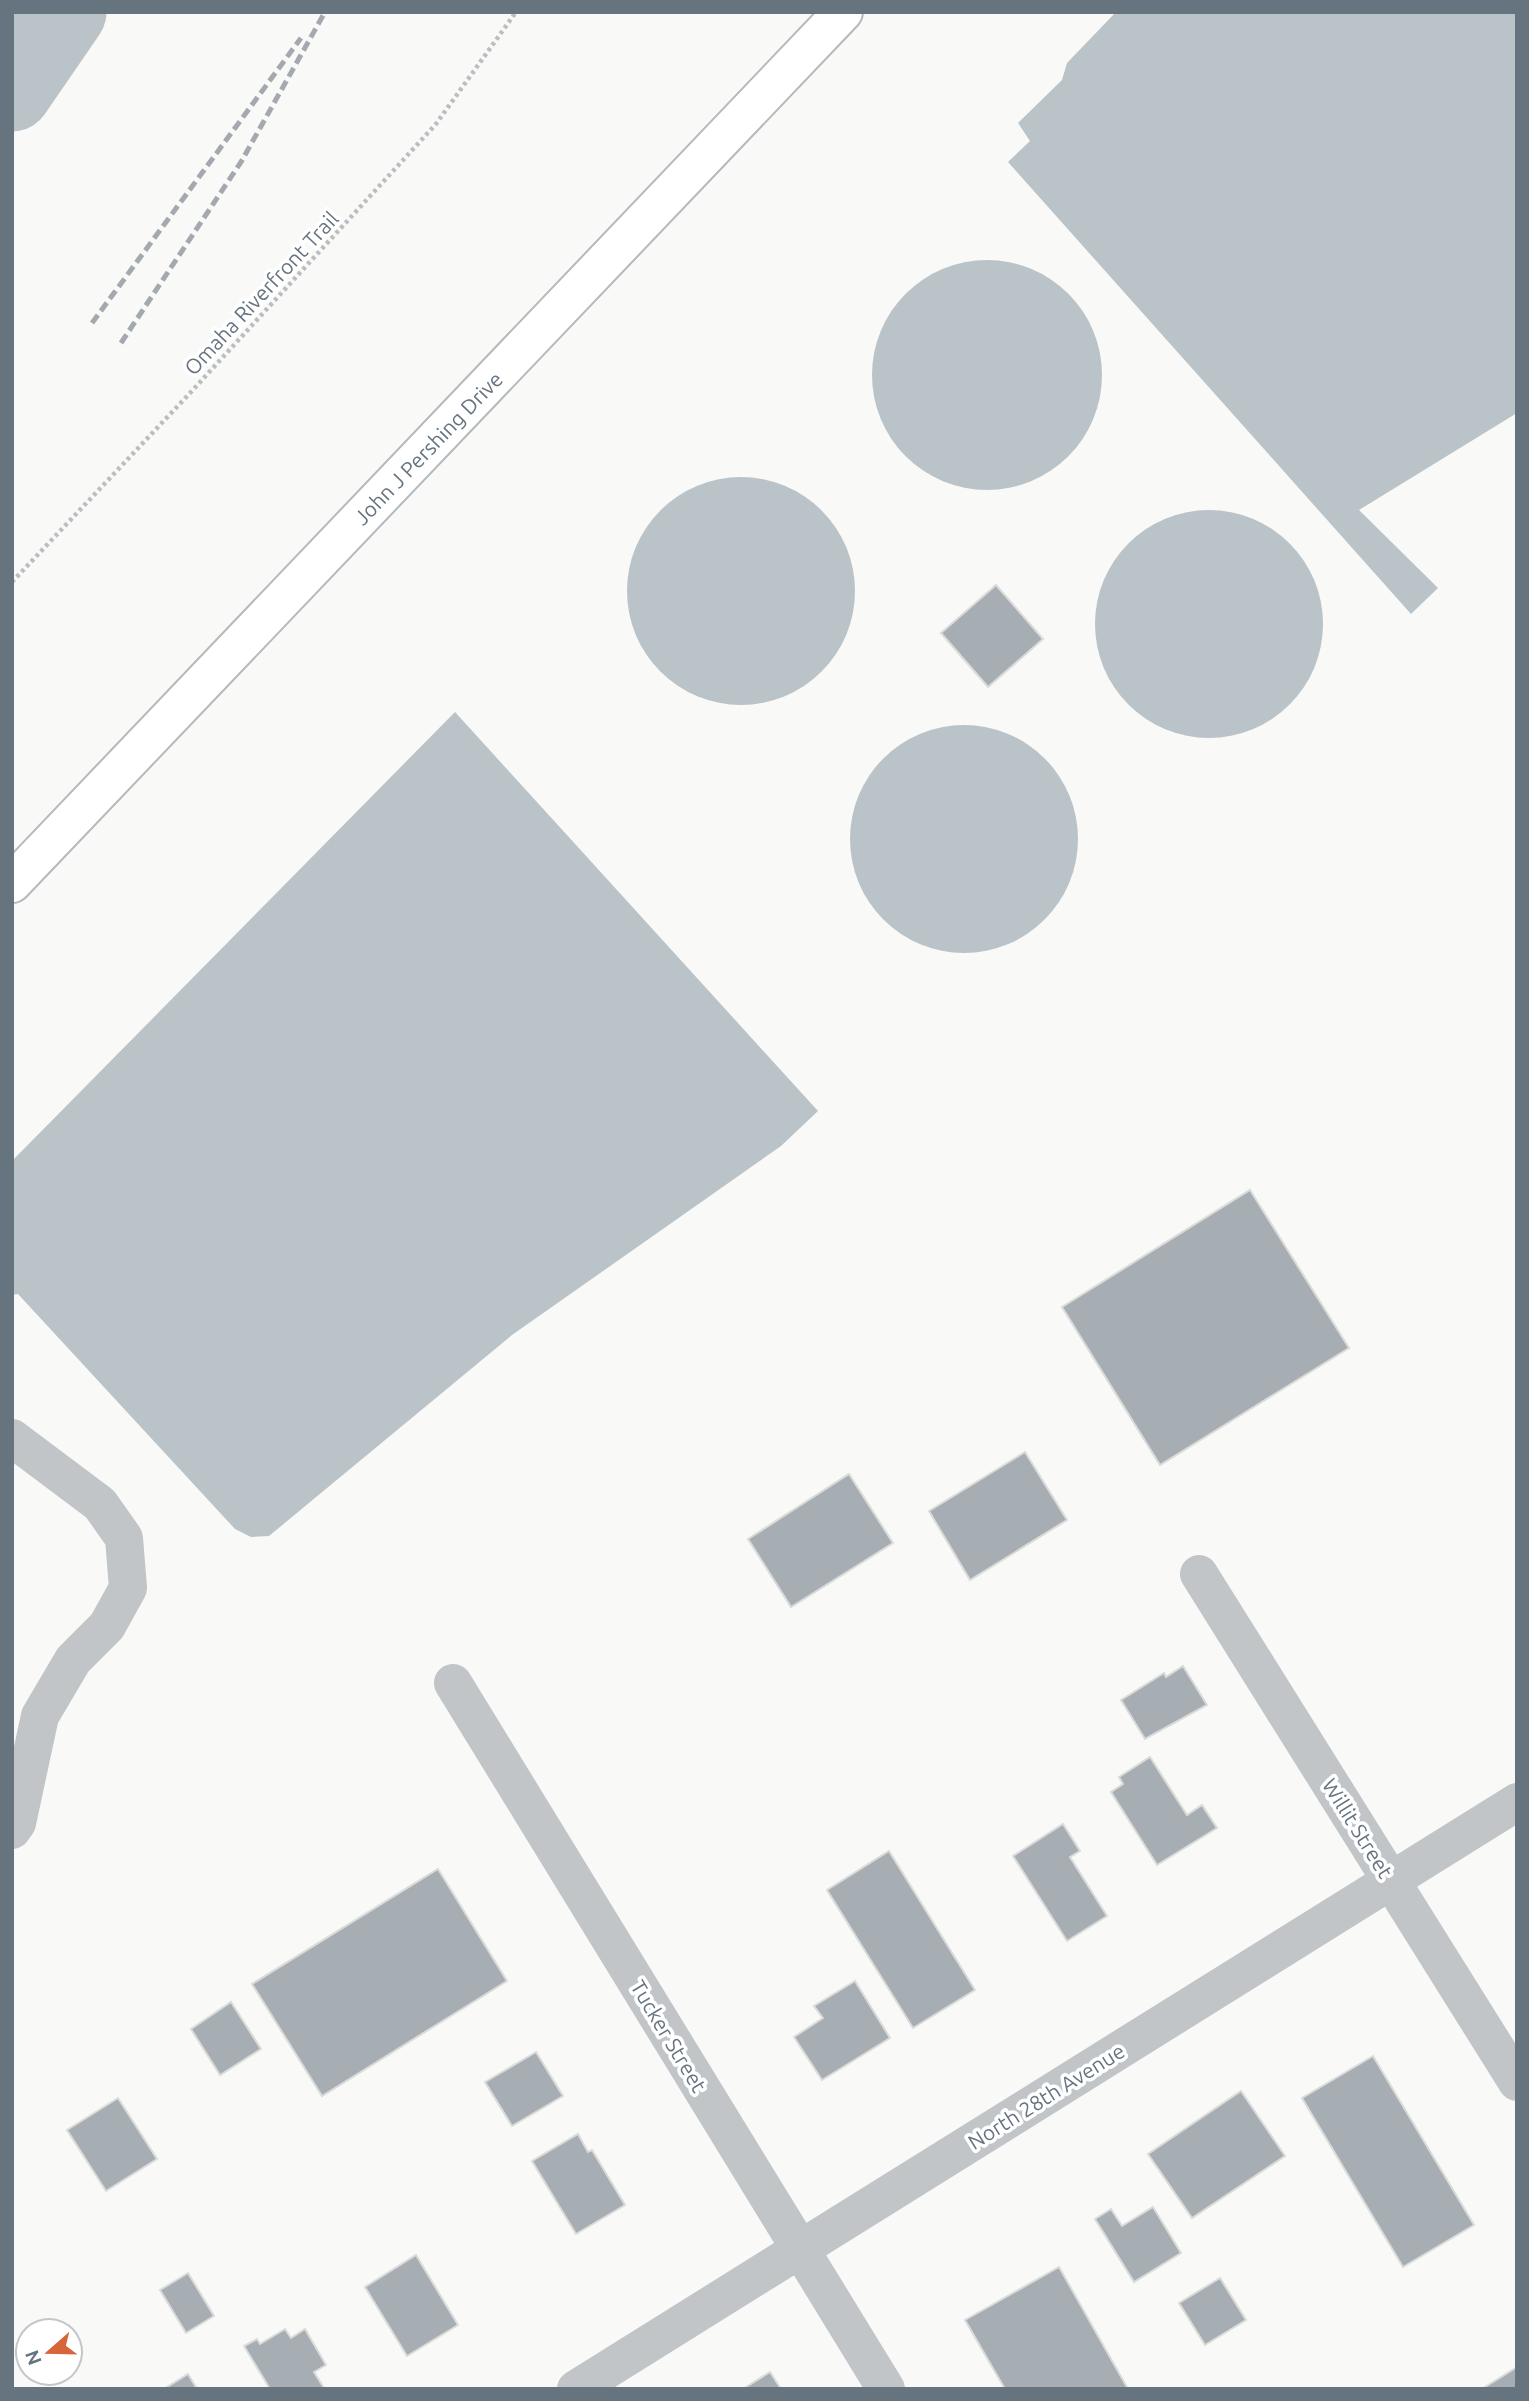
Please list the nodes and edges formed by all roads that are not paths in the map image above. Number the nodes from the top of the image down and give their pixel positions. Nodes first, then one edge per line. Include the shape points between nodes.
1 (844, 12) edge
2 (12, 883) edge
3 (12, 1438) edge
4 (1199, 1574) dead end
5 (453, 1683) dead end
6 (1517, 1802) edge
7 (12, 1830) edge
8 (1391, 1881) junction
9 (1517, 2082) edge
10 (799, 2249) junction
11 (576, 2389) edge
12 (886, 2389) edge

1 - 2 main road, John J Pershing Drive
3 - 7 street via 100,1504 124,1538 128,1588 107,1626 73,1660 40,1716
4 - 8 street, Willit Street
5 - 10 street, Tucker Street
6 - 8 street, North 28th Avenue
8 - 9 street, Willit Street
8 - 10 street, North 28th Avenue
10 - 11 street, North 28th Avenue
10 - 12 street, Tucker Street

